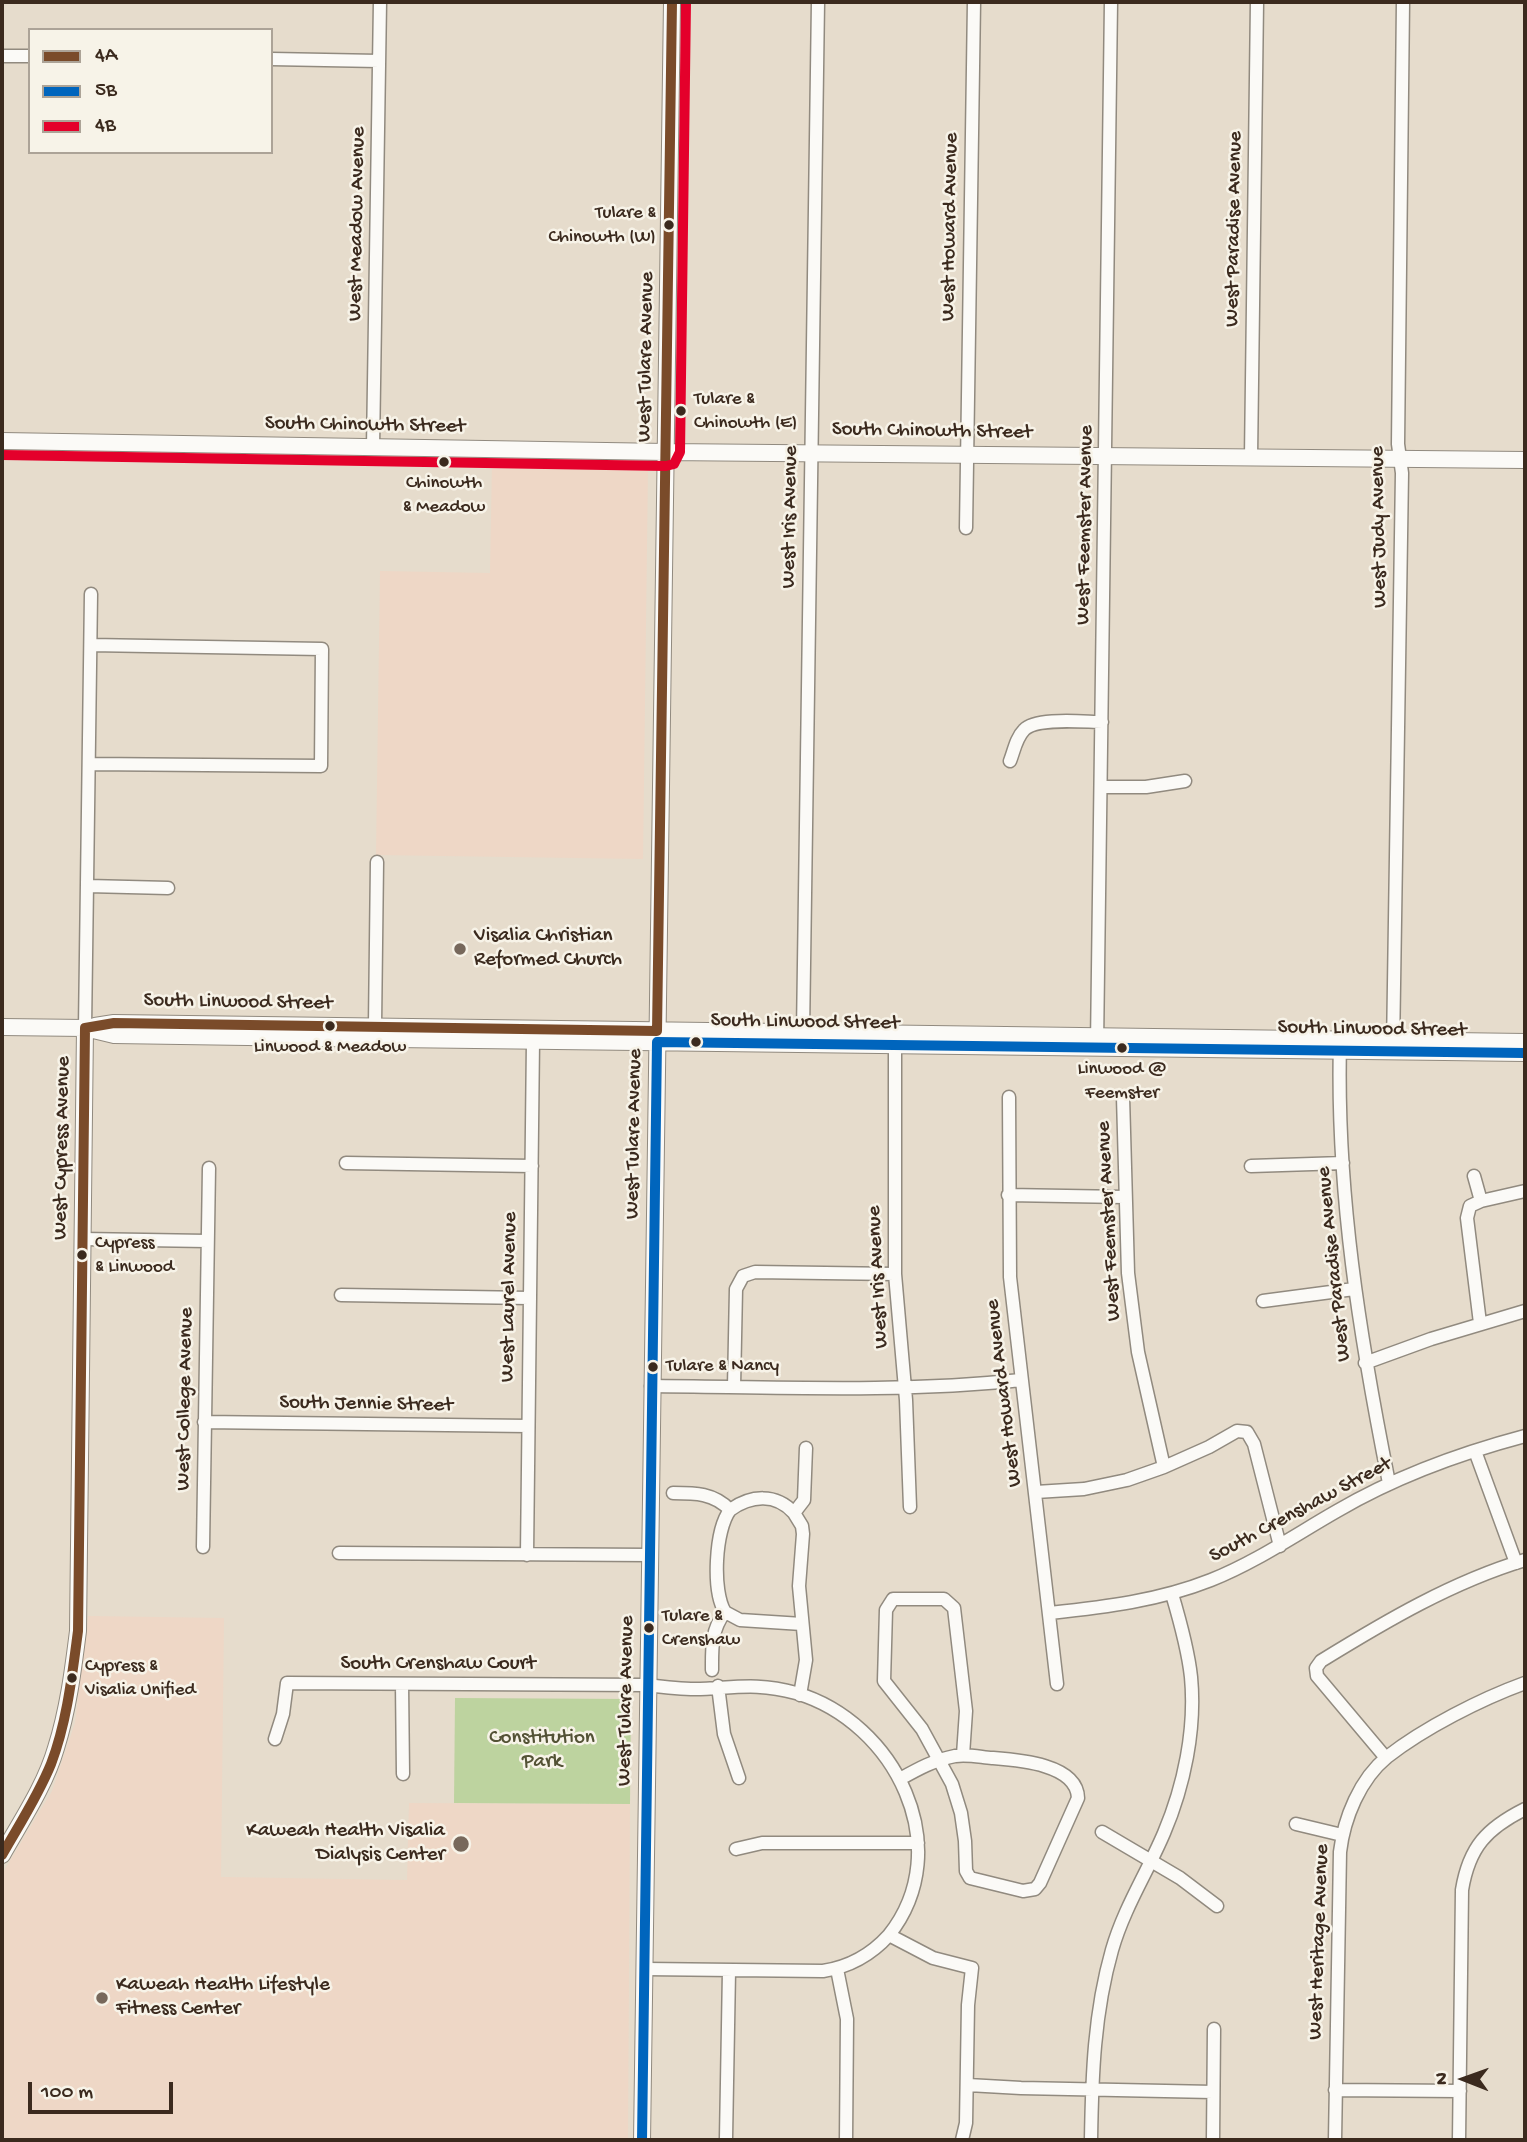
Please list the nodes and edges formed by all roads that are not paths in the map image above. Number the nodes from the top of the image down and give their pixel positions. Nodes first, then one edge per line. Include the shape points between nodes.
1 (380, 2) edge
2 (672, 2) edge
3 (818, 2) edge
4 (974, 2) edge
5 (1111, 2) edge
6 (1257, 2) edge
7 (1404, 2) edge
8 (2, 56) edge
9 (28, 56) edge
10 (273, 59) edge
11 (379, 61) junction
12 (2, 441) edge
13 (373, 447) junction
14 (666, 452) junction
15 (811, 452) junction
16 (967, 453) junction
17 (1106, 456) junction
18 (1251, 457) junction
19 (1400, 459) junction
20 (1525, 460) edge
21 (966, 528) dead end
22 (91, 594) dead end
23 (90, 645) junction
24 (1102, 722) junction
25 (1010, 761) dead end
26 (90, 764) junction
27 (1185, 781) dead end
28 (1101, 786) junction
29 (377, 862) dead end
30 (88, 886) junction
31 (168, 888) dead end
32 (375, 1025) junction
33 (2, 1027) edge
34 (85, 1028) junction
35 (517, 1028) junction
36 (803, 1032) junction
37 (657, 1036) junction
38 (314, 1038) junction
39 (533, 1041) junction
40 (1097, 1042) junction
41 (1525, 1042) edge
42 (815, 1045) junction
43 (1340, 1045) junction
44 (895, 1046) junction
45 (1393, 1046) junction
46 (1525, 1053) edge
47 (1009, 1097) dead end
48 (1123, 1097) dead end
49 (346, 1163) dead end
50 (1343, 1163) junction
51 (532, 1166) junction
52 (1251, 1166) dead end
53 (209, 1168) dead end
54 (1475, 1177) dead end
55 (1525, 1191) edge
56 (1008, 1195) junction
57 (1124, 1197) junction
58 (1481, 1201) junction
59 (82, 1239) junction
60 (207, 1241) junction
61 (895, 1274) junction
62 (1354, 1289) junction
63 (341, 1295) dead end
64 (529, 1298) junction
65 (1263, 1301) dead end
66 (1525, 1311) edge
67 (1480, 1323) junction
68 (1365, 1363) junction
69 (1021, 1380) junction
70 (652, 1386) junction
71 (734, 1387) junction
72 (905, 1389) junction
73 (204, 1422) junction
74 (528, 1426) junction
75 (1525, 1436) edge
76 (806, 1448) dead end
77 (1475, 1451) junction
78 (1164, 1467) junction
79 (1389, 1483) junction
80 (1036, 1492) junction
81 (673, 1493) dead end
82 (910, 1507) dead end
83 (730, 1510) junction
84 (794, 1513) junction
85 (1280, 1546) junction
86 (204, 1547) dead end
87 (339, 1553) dead end
88 (527, 1555) junction
89 (650, 1555) junction
90 (1520, 1561) edge
91 (1172, 1594) junction
92 (725, 1612) junction
93 (1050, 1613) junction
94 (803, 1623) junction
95 (712, 1670) dead end
96 (1525, 1683) edge
97 (402, 1684) junction
98 (1057, 1684) dead end
99 (647, 1685) junction
100 (718, 1686) junction
101 (800, 1695) junction
102 (275, 1740) dead end
103 (962, 1755) junction
104 (1386, 1758) junction
105 (940, 1759) junction
106 (403, 1774) dead end
107 (739, 1778) dead end
108 (900, 1779) junction
109 (1525, 1809) edge
110 (1296, 1824) dead end
111 (1102, 1832) dead end
112 (1342, 1835) junction
113 (918, 1843) junction
114 (736, 1849) dead end
115 (2, 1854) edge
116 (1150, 1860) junction
117 (1217, 1906) dead end
118 (889, 1935) junction
119 (645, 1969) junction
120 (837, 1969) junction
121 (729, 1971) junction
122 (1214, 2029) dead end
123 (968, 2085) junction
124 (1092, 2088) junction
125 (1335, 2090) junction
126 (1460, 2091) junction
127 (1213, 2092) junction
128 (726, 2138) dead end
129 (642, 2140) edge
130 (846, 2140) edge
131 (962, 2140) edge
132 (1091, 2140) edge
133 (1213, 2140) edge
134 (1335, 2140) edge
135 (1459, 2140) edge

1 - 11 street, West Meadow Avenue
2 - 14 street, West Tulare Avenue
3 - 15 street, West Iris Avenue
4 - 16 street, West Howard Avenue
5 - 17 street, West Feemster Avenue
6 - 18 street, West Paradise Avenue
7 - 19 street, West Judy Avenue
8 - 9 street
10 - 11 street
11 - 13 street, West Meadow Avenue
12 - 13 street, South Chinowth Street
13 - 14 street, South Chinowth Street
14 - 15 street, South Chinowth Street
14 - 37 street, West Tulare Avenue
15 - 16 street, South Chinowth Street
15 - 36 street, West Iris Avenue
16 - 17 street, South Chinowth Street
16 - 21 street, West Howard Avenue
17 - 18 street, South Chinowth Street
17 - 24 street, West Feemster Avenue
18 - 19 street, South Chinowth Street
19 - 20 street, South Chinowth Street
19 - 45 street, West Judy Avenue
22 - 23 street, West Cypress Avenue
23 - 26 street, West Cypress Avenue
23 - 26 street via 322,649 321,766
24 - 25 street via 1044,722 1026,727
24 - 28 street, West Feemster Avenue
26 - 30 street, West Cypress Avenue
27 - 28 street via 1146,787
28 - 40 street, West Feemster Avenue
29 - 32 street
30 - 31 street
30 - 34 street, West Cypress Avenue
32 - 34 street, South Linwood Street via 114,1023
32 - 35 street, South Linwood Street
32 - 38 street via 368,1032 332,1032
33 - 34 street, South Linwood Street
34 - 38 street, South Linwood Street via 114,1035
34 - 59 street, West Cypress Avenue
35 - 37 street, South Linwood Street
35 - 39 street via 530,1034
36 - 37 street, South Linwood Street
36 - 40 street, South Linwood Street
36 - 42 street
37 - 39 street, South Linwood Street
37 - 42 street, South Linwood Street
37 - 70 street, West Tulare Avenue
38 - 39 street, South Linwood Street
39 - 51 street, West Laurel Avenue
40 - 43 street, South Linwood Street
40 - 44 street, South Linwood Street
41 - 45 street, South Linwood Street
42 - 44 street, South Linwood Street
43 - 45 street, South Linwood Street
43 - 50 street, West Paradise Avenue
44 - 61 street, West Iris Avenue
45 - 46 street, South Linwood Street
47 - 56 street, West Howard Avenue
48 - 57 street, West Feemster Avenue
49 - 51 street
50 - 52 street
50 - 62 street, West Paradise Avenue
51 - 64 street, West Laurel Avenue
53 - 60 street, West College Avenue
54 - 58 street
55 - 58 street
56 - 57 street
56 - 69 street, West Howard Avenue via 1010,1277
57 - 78 street, West Feemster Avenue via 1138,1352
58 - 67 street via 1470,1206 1467,1218
59 - 60 street
59 - 115 street, West Cypress Avenue via 78,1631 56,1750
60 - 73 street, West College Avenue
61 - 71 street via 755,1272 743,1276 736,1289
61 - 72 street, West Iris Avenue
62 - 65 street
62 - 68 street, West Paradise Avenue
63 - 64 street
64 - 74 street, West Laurel Avenue
66 - 67 street
67 - 68 street
68 - 79 street, West Paradise Avenue
69 - 72 street
69 - 80 street, West Howard Avenue
70 - 71 street
70 - 89 street, West Tulare Avenue
71 - 72 street
72 - 82 street, West Iris Avenue
73 - 74 street, South Jennie Street
73 - 86 street, West College Avenue
74 - 88 street, West Laurel Avenue
75 - 77 street, South Crenshaw Street
76 - 84 street via 804,1500
77 - 79 street, South Crenshaw Street
77 - 90 street
78 - 80 street via 1084,1489
78 - 85 street via 1237,1431 1247,1432
79 - 85 street, South Crenshaw Street
80 - 93 street, West Howard Avenue
81 - 83 street via 706,1495
83 - 84 street via 751,1498 766,1498
83 - 92 street via 719,1535 718,1595
84 - 94 street via 803,1534 799,1586
85 - 91 street, South Crenshaw Street
87 - 88 street
88 - 89 street
89 - 99 street, West Tulare Avenue
90 - 104 street via 1457,1585 1387,1620 1316,1668 1317,1676
91 - 93 street, South Crenshaw Street
91 - 116 street via 1191,1677 1191,1717 1174,1806
92 - 94 street via 740,1620
92 - 95 street via 712,1639
93 - 98 street, West Howard Avenue
94 - 101 street via 806,1660
96 - 104 street, West Heritage Avenue via 1465,1709
97 - 99 street, South Crenshaw Court
97 - 102 street, South Crenshaw Court via 287,1683
97 - 106 street
99 - 100 street
99 - 119 street, West Tulare Avenue
100 - 101 street via 759,1686
100 - 107 street via 724,1734
101 - 108 street via 832,1709 864,1732
103 - 105 street
103 - 105 street via 966,1711 954,1608 944,1600 893,1599 886,1610 884,1681
103 - 105 street via 1036,1763 1055,1770 1078,1789 1078,1798 1035,1889 1023,1891 970,1878 961,1813
104 - 112 street, West Heritage Avenue via 1365,1783
105 - 108 street
108 - 113 street via 913,1812
109 - 126 street via 1485,1835 1465,1873
110 - 112 street
111 - 116 street
112 - 125 street, West Heritage Avenue
113 - 114 street via 762,1843
113 - 118 street via 919,1874 899,1924
116 - 117 street
116 - 124 street via 1112,1951 1094,2042
118 - 120 street via 880,1946
118 - 123 street via 933,1958 972,1968
119 - 121 street
119 - 129 street, West Tulare Avenue
120 - 121 street
120 - 130 street via 847,2019
121 - 128 street
122 - 127 street
123 - 124 street
123 - 131 street
124 - 127 street
124 - 132 street
125 - 126 street
125 - 134 street, West Heritage Avenue
126 - 135 street
127 - 133 street

